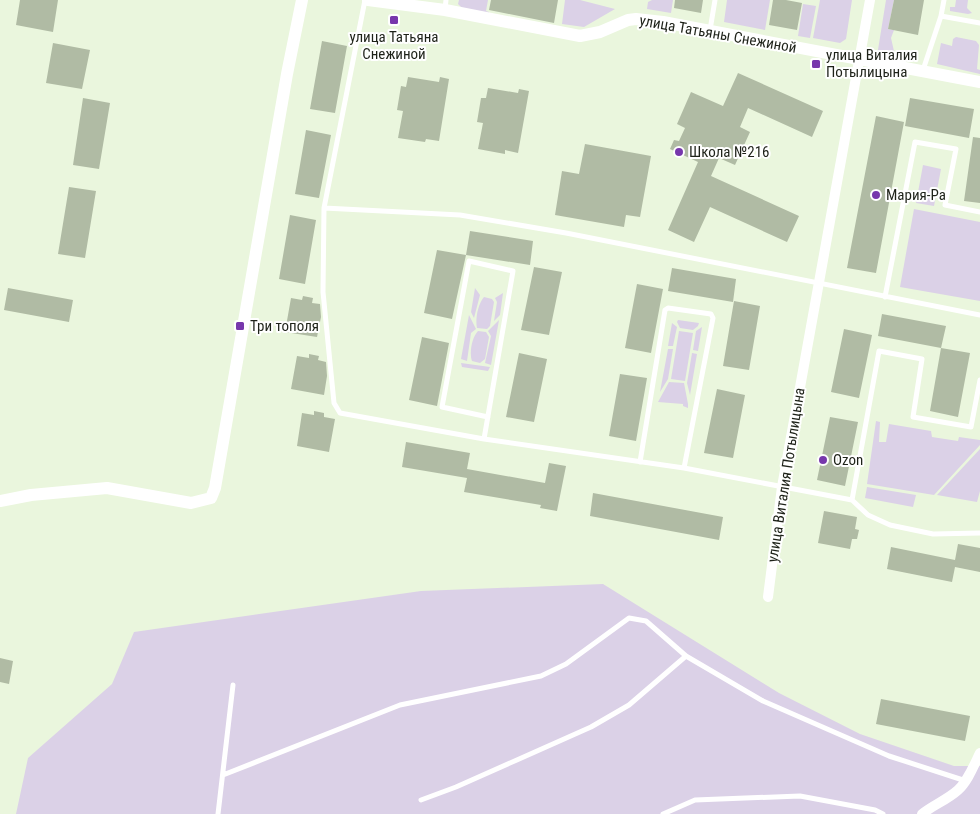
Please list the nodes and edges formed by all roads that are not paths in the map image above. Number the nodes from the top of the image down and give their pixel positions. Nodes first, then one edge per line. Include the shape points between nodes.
1 (302, 0) edge
2 (367, 0) edge
3 (715, 0) edge
4 (870, 0) edge
5 (944, 0) edge
6 (445, 5) edge
7 (941, 16) junction
8 (980, 23) edge
9 (710, 31) junction
10 (859, 59) junction
11 (923, 70) junction
12 (980, 82) edge
13 (324, 208) junction
14 (980, 212) edge
15 (819, 283) junction
16 (885, 297) junction
17 (980, 315) edge
18 (980, 380) edge
19 (488, 416) junction
20 (484, 440) junction
21 (640, 462) junction
22 (684, 468) junction
23 (782, 487) junction
24 (852, 500) junction
25 (0, 501) edge
26 (980, 533) edge
27 (768, 597) dead end
28 (686, 656) junction
29 (233, 685) dead end
30 (980, 753) edge
31 (222, 775) junction
32 (966, 781) junction
33 (421, 800) dead end
34 (218, 814) edge
35 (663, 814) edge
36 (883, 814) edge
37 (922, 814) edge

1 - 25 street via 211,498 191,503 107,488
2 - 6 street, улица Татьяны Снежиной
2 - 13 lane
3 - 9 lane
4 - 10 street, улица Виталия Потылицына
5 - 7 lane
6 - 9 street, улица Татьяны Снежиной via 580,36 636,19
7 - 8 lane
7 - 11 lane
9 - 10 street, улица Татьяны Снежиной
10 - 11 street, улица Татьяны Снежиной
10 - 15 street, улица Виталия Потылицына
11 - 12 street, улица Татьяны Снежиной
13 - 15 lane via 460,215
13 - 20 lane via 323,292 334,403 340,412
14 - 16 lane via 945,205 956,149 915,142
15 - 16 lane
15 - 23 street, улица Виталия Потылицына
16 - 17 lane
18 - 24 lane via 971,427 913,417 922,359 879,351
19 - 19 lane via 442,407 469,262 513,271
19 - 20 lane
20 - 21 lane
21 - 22 lane
21 - 22 lane via 665,310 668,308 712,315 713,318
22 - 23 lane
23 - 24 lane
23 - 27 street, улица Виталия Потылицына
24 - 26 lane via 868,515 890,525 933,534
28 - 31 lane via 646,621 629,618 566,664 541,676 400,705
28 - 32 lane via 764,701 889,756
28 - 33 lane via 628,705 590,727
29 - 31 lane
30 - 32 street
31 - 34 lane
32 - 37 street via 957,791
35 - 36 lane via 694,800 800,796

